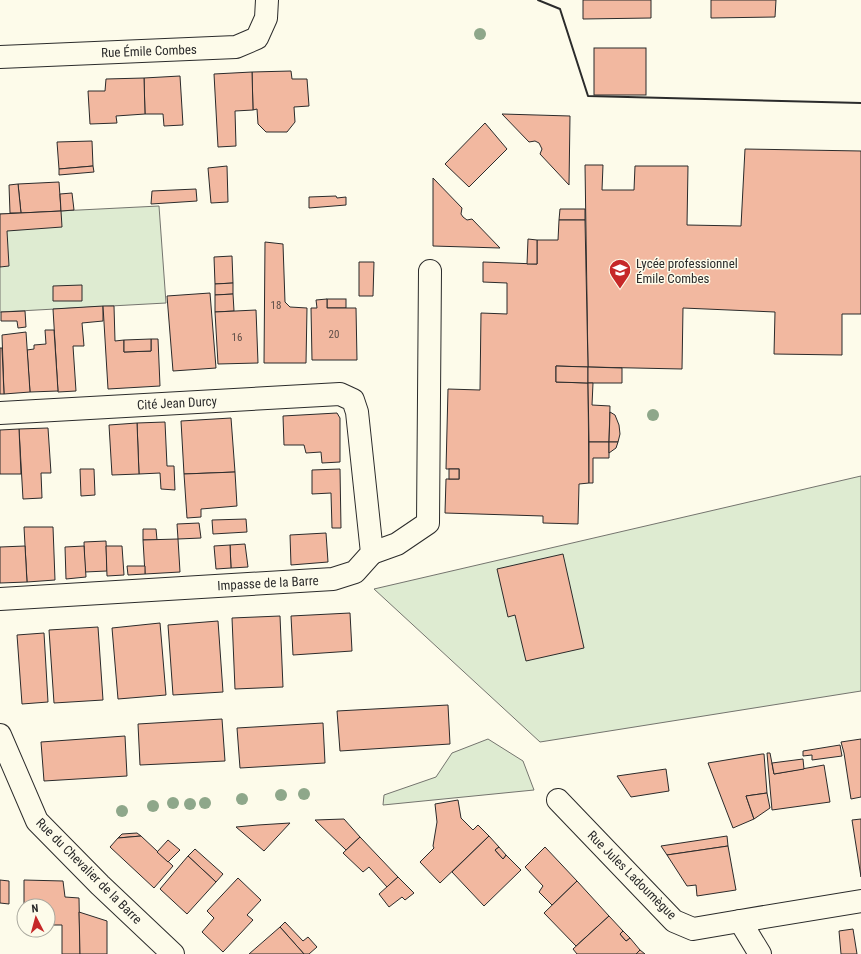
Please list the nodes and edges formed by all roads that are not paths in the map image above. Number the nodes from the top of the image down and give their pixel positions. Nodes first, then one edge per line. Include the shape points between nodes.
1 (268, 0) edge
2 (0, 57) edge
3 (430, 271) dead end
4 (0, 412) edge
5 (372, 552) junction
6 (0, 599) edge
7 (0, 735) edge
8 (558, 800) dead end
9 (861, 901) edge
10 (740, 920) junction
11 (173, 954) edge
12 (760, 954) edge

1 - 2 street, Rue Émile Combes via 266,18 256,38 236,47
3 - 5 street via 428,523 396,544
4 - 5 street, Cité Jean Durcy via 340,394 354,400 357,412
5 - 6 street, Impasse de la Barre via 355,572 333,579
7 - 11 street, Rue du Chevalier de la Barre via 36,821
8 - 10 street, Rue Jules Ladoumègue via 674,921 693,928
9 - 10 street, Rue Jules Ladoumègue
10 - 12 street

